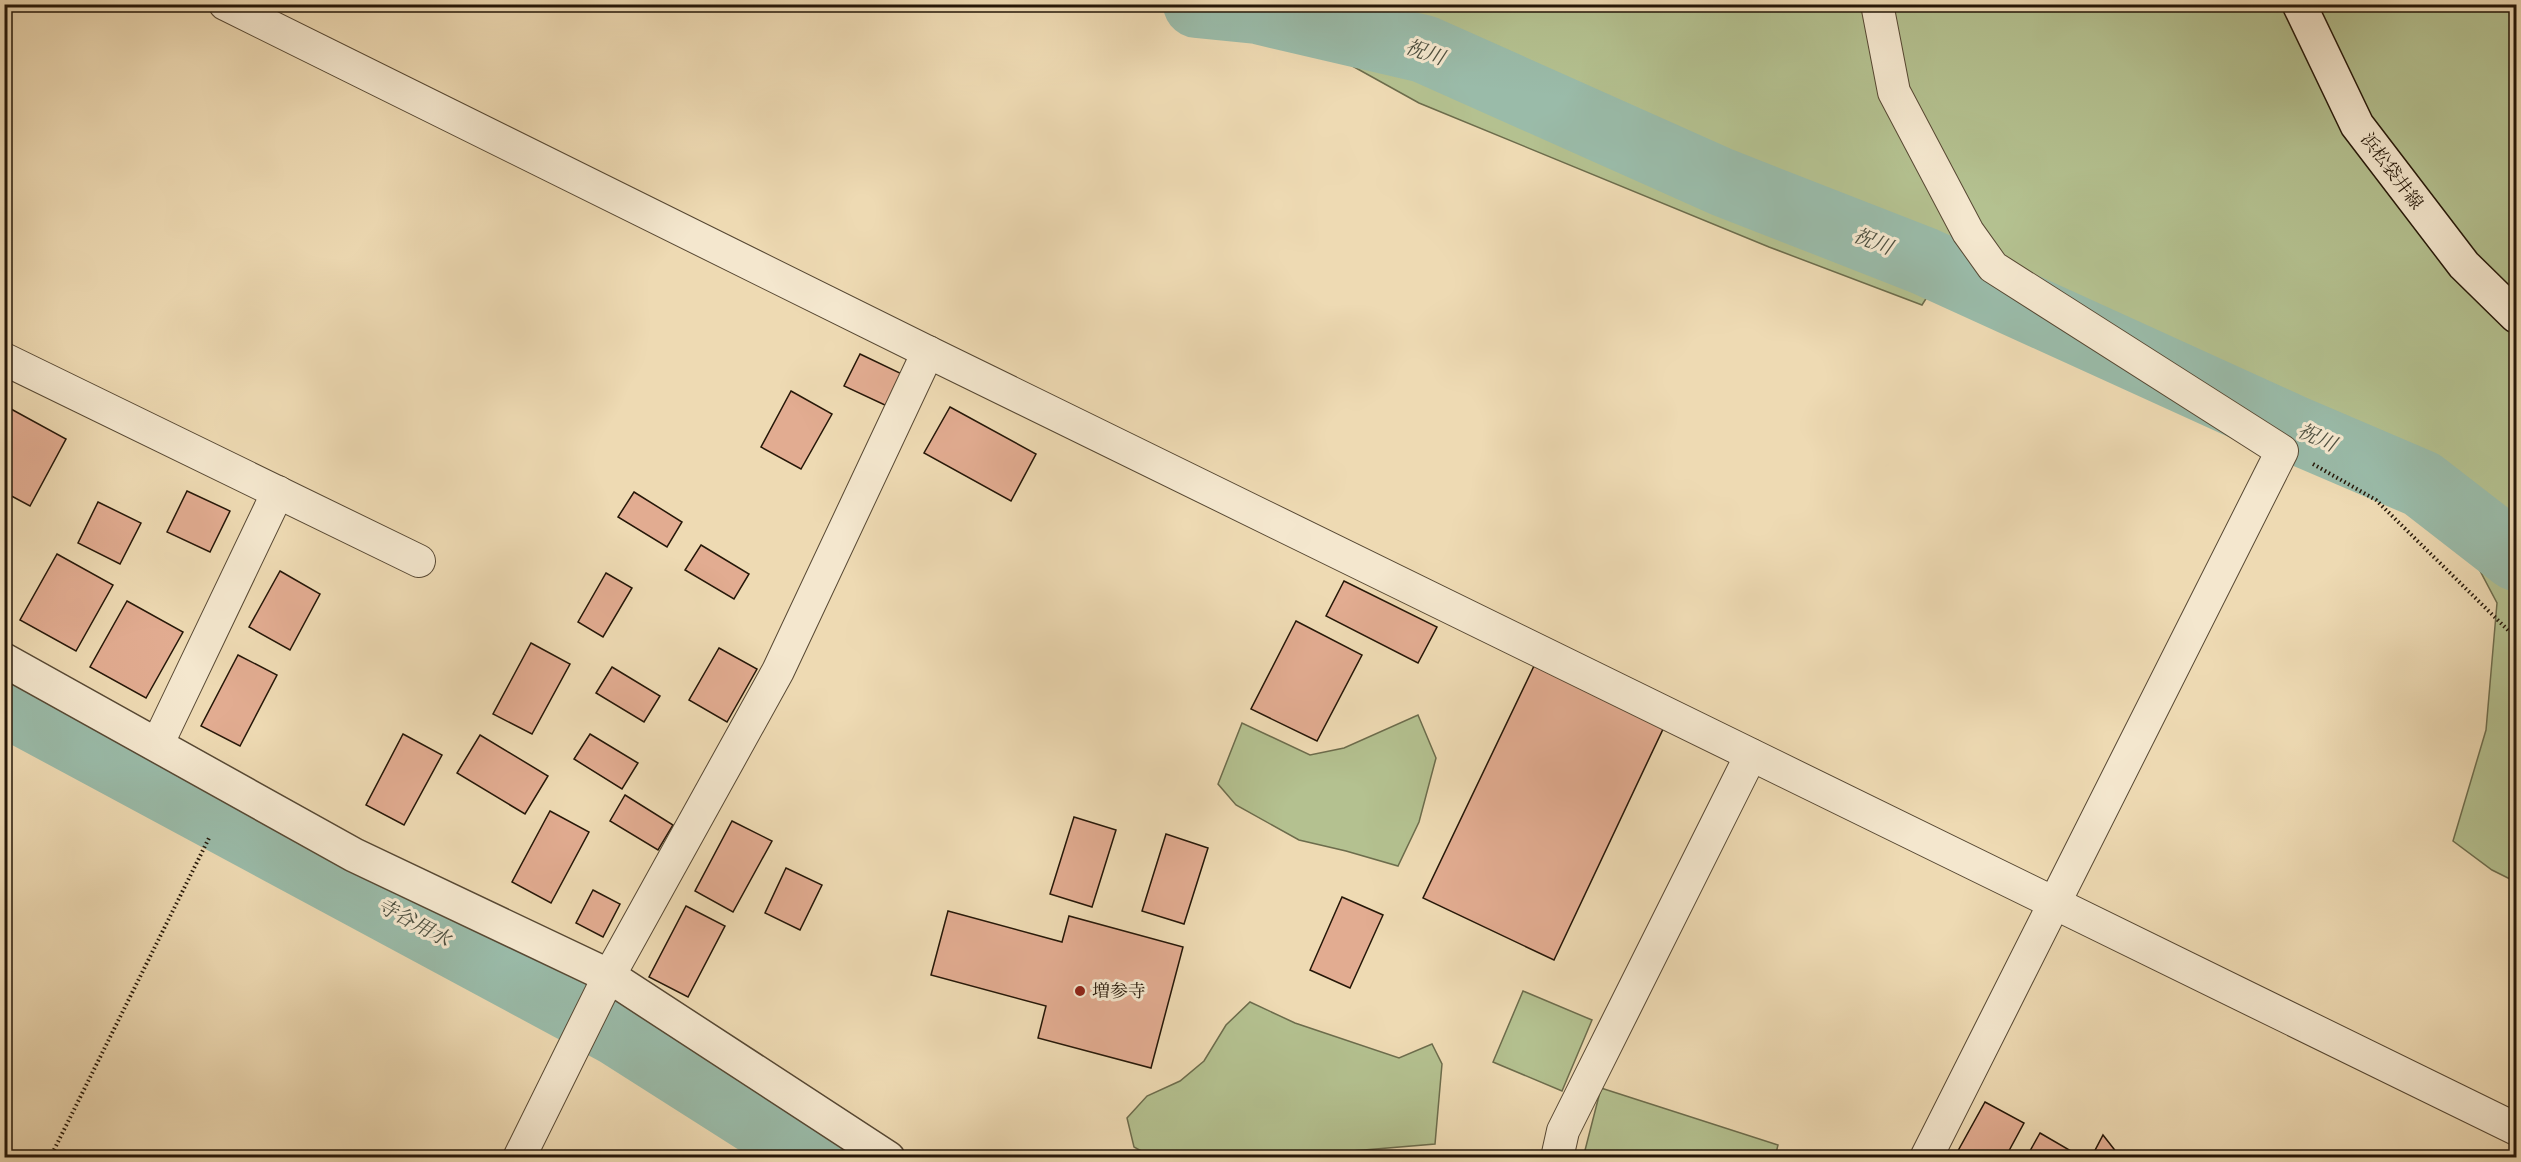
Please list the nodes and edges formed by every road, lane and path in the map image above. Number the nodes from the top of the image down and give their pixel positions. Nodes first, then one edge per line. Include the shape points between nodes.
1 (225, 4) edge
2 (1877, 4) edge
3 (2299, 4) edge
4 (2517, 316) edge
5 (928, 352) junction
6 (4, 358) edge
7 (2282, 451) junction
8 (278, 492) junction
9 (419, 561) dead end
10 (2517, 638) edge
11 (4, 660) edge
12 (157, 745) junction
13 (1750, 755) junction
14 (210, 836) dead end
15 (2054, 904) junction
16 (609, 976) junction
17 (2517, 1129) edge
18 (50, 1158) edge
19 (519, 1158) edge
20 (888, 1158) edge
21 (1557, 1158) edge
22 (1926, 1158) edge

1 - 5 street
2 - 7 street via 1894,92 1968,232 1993,267
3 - 4 street, 浜松袋井線 via 2357,125 2464,265
5 - 13 street
5 - 16 street via 778,671
6 - 8 street
7 - 10 path via 2329,471 2376,500
7 - 15 street
8 - 9 street
8 - 12 street
11 - 12 street
12 - 16 street via 354,855
13 - 15 street
13 - 21 street via 1563,1131
14 - 18 path
15 - 17 street
15 - 22 street
16 - 19 street
16 - 20 street

